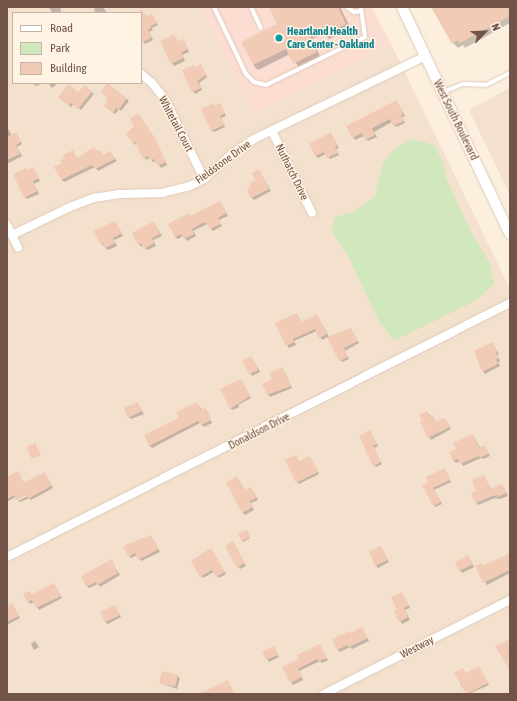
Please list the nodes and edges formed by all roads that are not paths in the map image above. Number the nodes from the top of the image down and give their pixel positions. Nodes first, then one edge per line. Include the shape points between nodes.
1 (214, 7) edge
2 (251, 7) edge
3 (347, 7) edge
4 (404, 8) edge
5 (361, 9) edge
6 (261, 28) dead end
7 (426, 56) junction
8 (510, 73) edge
9 (142, 75) edge
10 (443, 92) junction
11 (272, 131) junction
12 (204, 179) junction
13 (312, 213) dead end
14 (7, 225) edge
15 (510, 234) edge
16 (12, 235) junction
17 (18, 248) dead end
18 (510, 304) edge
19 (7, 557) edge
20 (510, 600) edge
21 (324, 694) edge

1 - 5 lane via 246,74 254,82 266,85 366,37
2 - 6 lane
3 - 5 lane via 354,12
4 - 7 street, West South Boulevard
7 - 10 street, West South Boulevard
7 - 11 street, Fieldstone Drive
8 - 10 lane via 486,85 463,84
9 - 12 street, Whitetail Court via 166,101
10 - 15 street, West South Boulevard
11 - 12 street, Fieldstone Drive via 243,146
11 - 13 street, Nuthatch Drive
12 - 16 street, Fieldstone Drive via 172,192 94,198
14 - 16 street
16 - 17 street
18 - 19 street, Donaldson Drive
20 - 21 street, Westway

